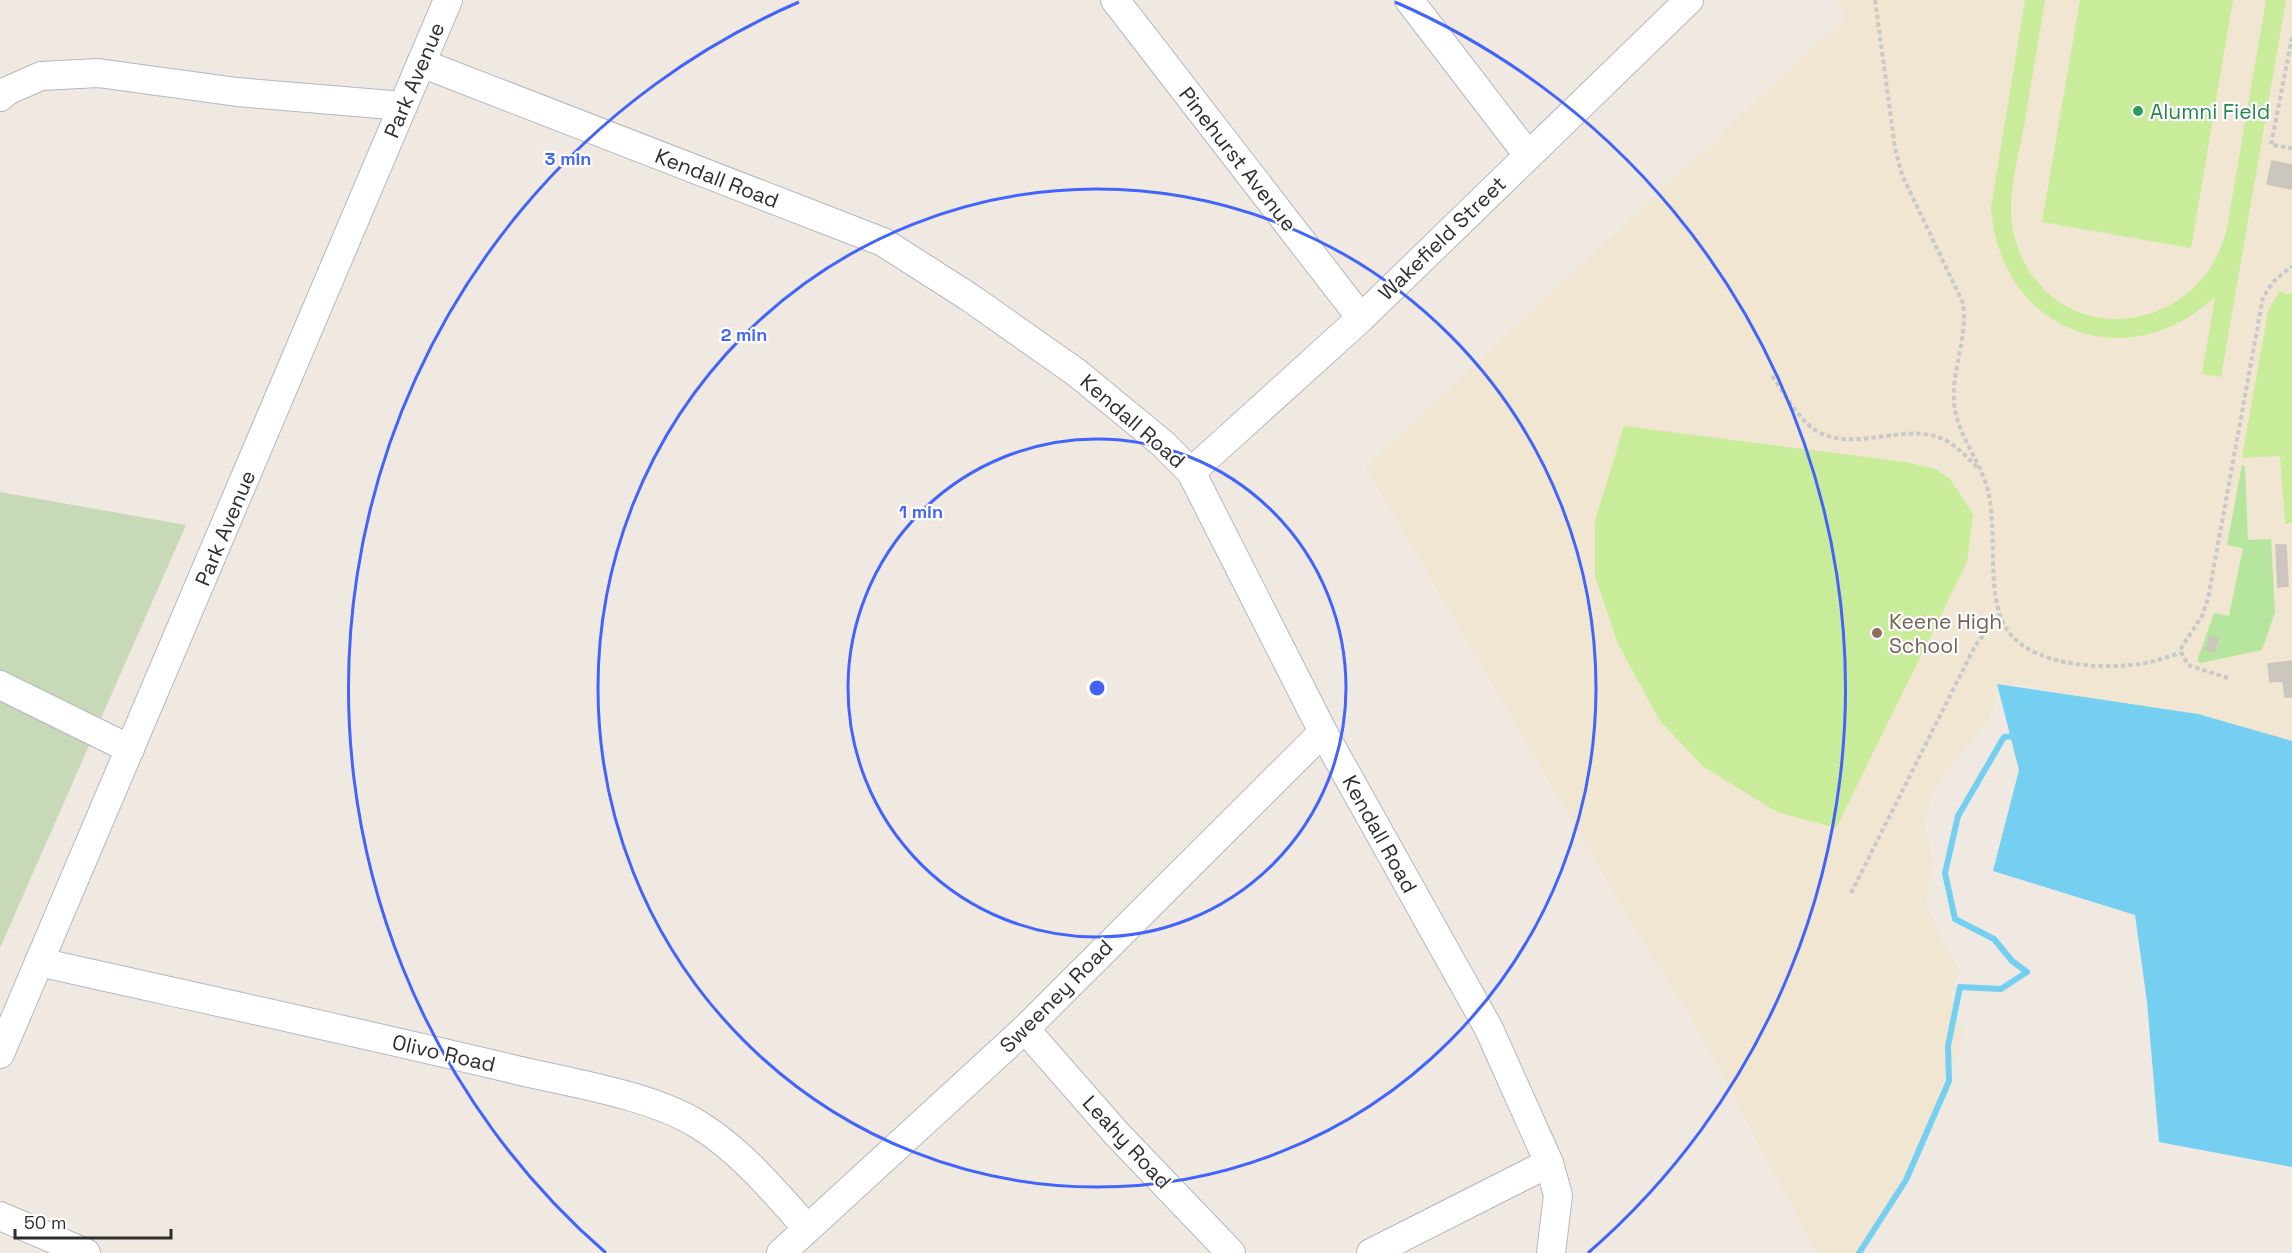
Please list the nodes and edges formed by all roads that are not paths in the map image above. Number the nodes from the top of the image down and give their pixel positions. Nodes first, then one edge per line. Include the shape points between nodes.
1 (448, 0) edge
2 (1115, 0) edge
3 (1409, 0) edge
4 (1689, 0) edge
5 (421, 63) junction
6 (0, 97) edge
7 (403, 106) junction
8 (1528, 155) junction
9 (1361, 318) junction
10 (1191, 472) junction
11 (0, 685) edge
12 (1323, 732) junction
13 (130, 748) junction
14 (39, 962) junction
15 (1025, 1029) junction
16 (0, 1054) edge
17 (1549, 1163) junction
18 (0, 1216) edge
19 (807, 1228) junction
20 (86, 1253) edge
21 (781, 1253) edge
22 (1232, 1253) edge
23 (1371, 1253) edge
24 (1551, 1253) edge

1 - 5 street, Park Avenue
2 - 9 street, Pinehurst Avenue
3 - 8 street
4 - 8 street, Wakefield Street
5 - 7 street, Park Avenue
5 - 10 street, Kendall Road via 883,242 1077,373
6 - 7 street via 40,76 98,73 237,92
7 - 13 street, Park Avenue
8 - 9 street, Wakefield Street
9 - 10 street, Wakefield Street
10 - 12 street, Kendall Road
11 - 13 street
12 - 15 street, Sweeney Road
12 - 17 street, Kendall Road via 1489,1029
13 - 14 street, Park Avenue
14 - 16 street, Park Avenue
14 - 19 street, Olivo Road via 432,1050 671,1111 729,1146
15 - 19 street, Sweeney Road
15 - 22 street, Leahy Road via 1116,1133
17 - 23 street
17 - 24 street, Kendall Road via 1558,1195
18 - 20 street
19 - 21 street, Sweeney Road

